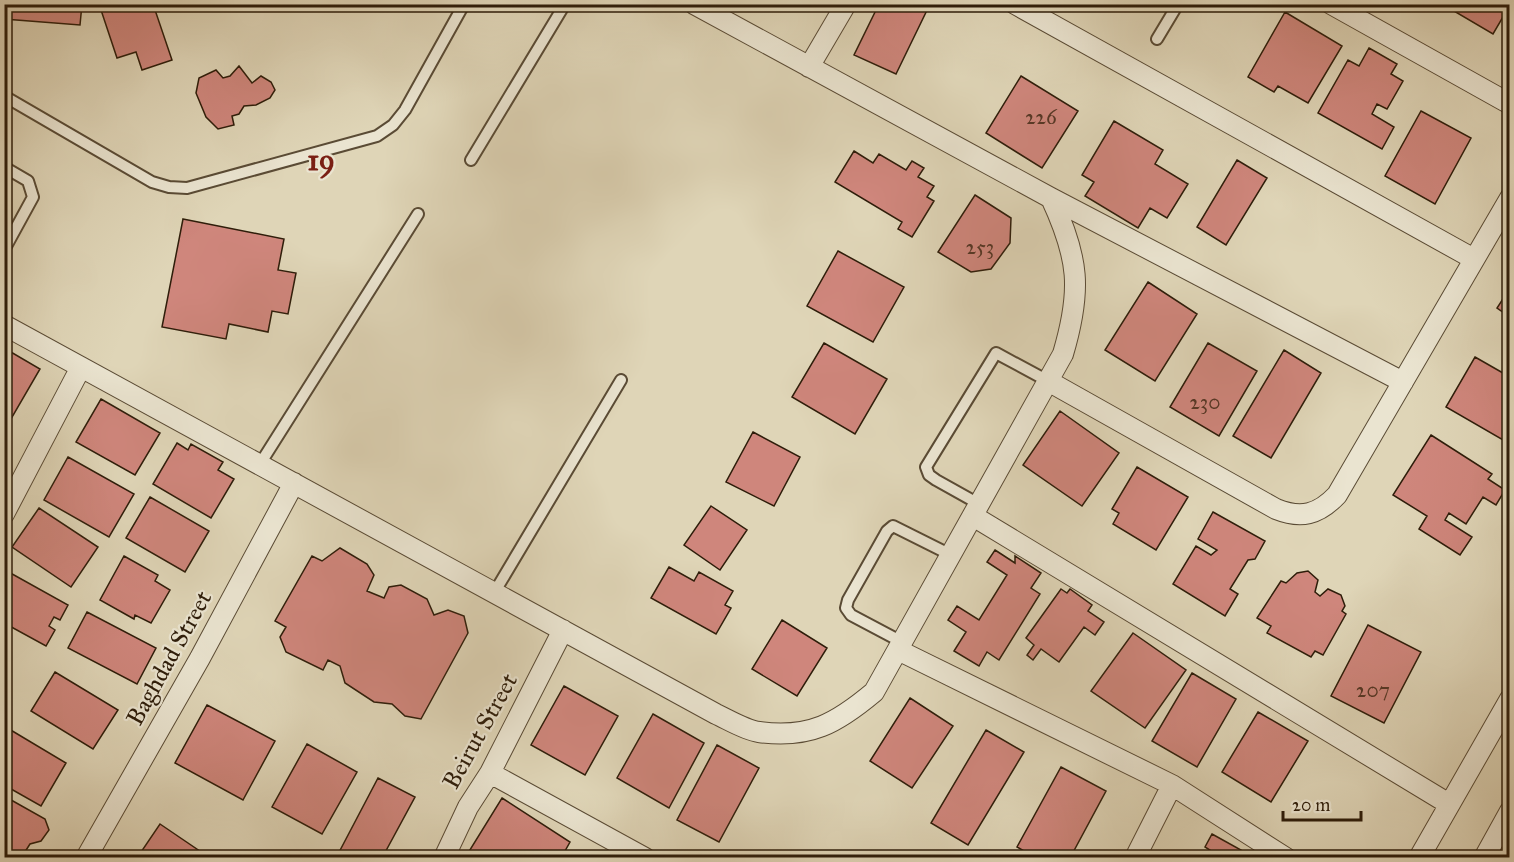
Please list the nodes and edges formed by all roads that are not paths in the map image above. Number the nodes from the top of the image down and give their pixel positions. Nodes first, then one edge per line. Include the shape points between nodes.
1 (464, 4) edge
2 (565, 4) edge
3 (694, 4) edge
4 (846, 4) edge
5 (1015, 4) edge
6 (1178, 4) edge
7 (1331, 4) edge
8 (1157, 39) dead end
9 (809, 67) junction
10 (4, 96) edge
11 (1509, 104) edge
12 (471, 160) dead end
13 (4, 167) edge
14 (1051, 198) junction
15 (1509, 198) edge
16 (418, 214) dead end
17 (4, 250) edge
18 (1474, 259) junction
19 (4, 325) edge
20 (81, 367) junction
21 (621, 380) dead end
22 (1048, 381) junction
23 (1402, 382) junction
24 (260, 464) junction
25 (294, 483) junction
26 (976, 510) junction
27 (4, 514) edge
28 (951, 555) junction
29 (494, 593) junction
30 (563, 630) junction
31 (900, 646) junction
32 (1509, 699) edge
33 (490, 773) junction
34 (1172, 785) junction
35 (1449, 804) junction
36 (1509, 811) edge
37 (86, 858) edge
38 (444, 858) edge
39 (645, 858) edge
40 (1135, 858) edge
41 (1286, 858) edge
42 (1419, 858) edge
43 (1484, 858) edge

1 - 10 lane via 405,110 377,136 187,188 169,188 152,182
2 - 12 lane
3 - 9 street
4 - 9 street
5 - 18 street
6 - 8 lane
7 - 11 street
9 - 14 street
13 - 17 lane via 28,181 33,197
14 - 22 street via 1068,235 1076,275 1075,315 1063,354
14 - 23 street
15 - 18 street
16 - 24 lane
18 - 23 street
19 - 20 street
20 - 24 street
20 - 27 street
21 - 29 lane
22 - 23 street via 1292,515 1309,515 1325,508 1337,495
22 - 26 street
22 - 26 lane via 996,353 926,467 929,475
24 - 25 street
25 - 29 street
25 - 37 street, Baghdad Street
26 - 28 street
26 - 35 street
28 - 31 street
28 - 31 lane via 893,526 887,531 846,608
29 - 30 street
30 - 31 street via 716,714 758,732 803,732 842,718 874,692
30 - 33 street, Beirut Street
31 - 34 street
32 - 35 street
33 - 38 street, Beirut Street via 468,807
33 - 39 street
34 - 40 street
34 - 41 street
35 - 42 street
36 - 43 street

